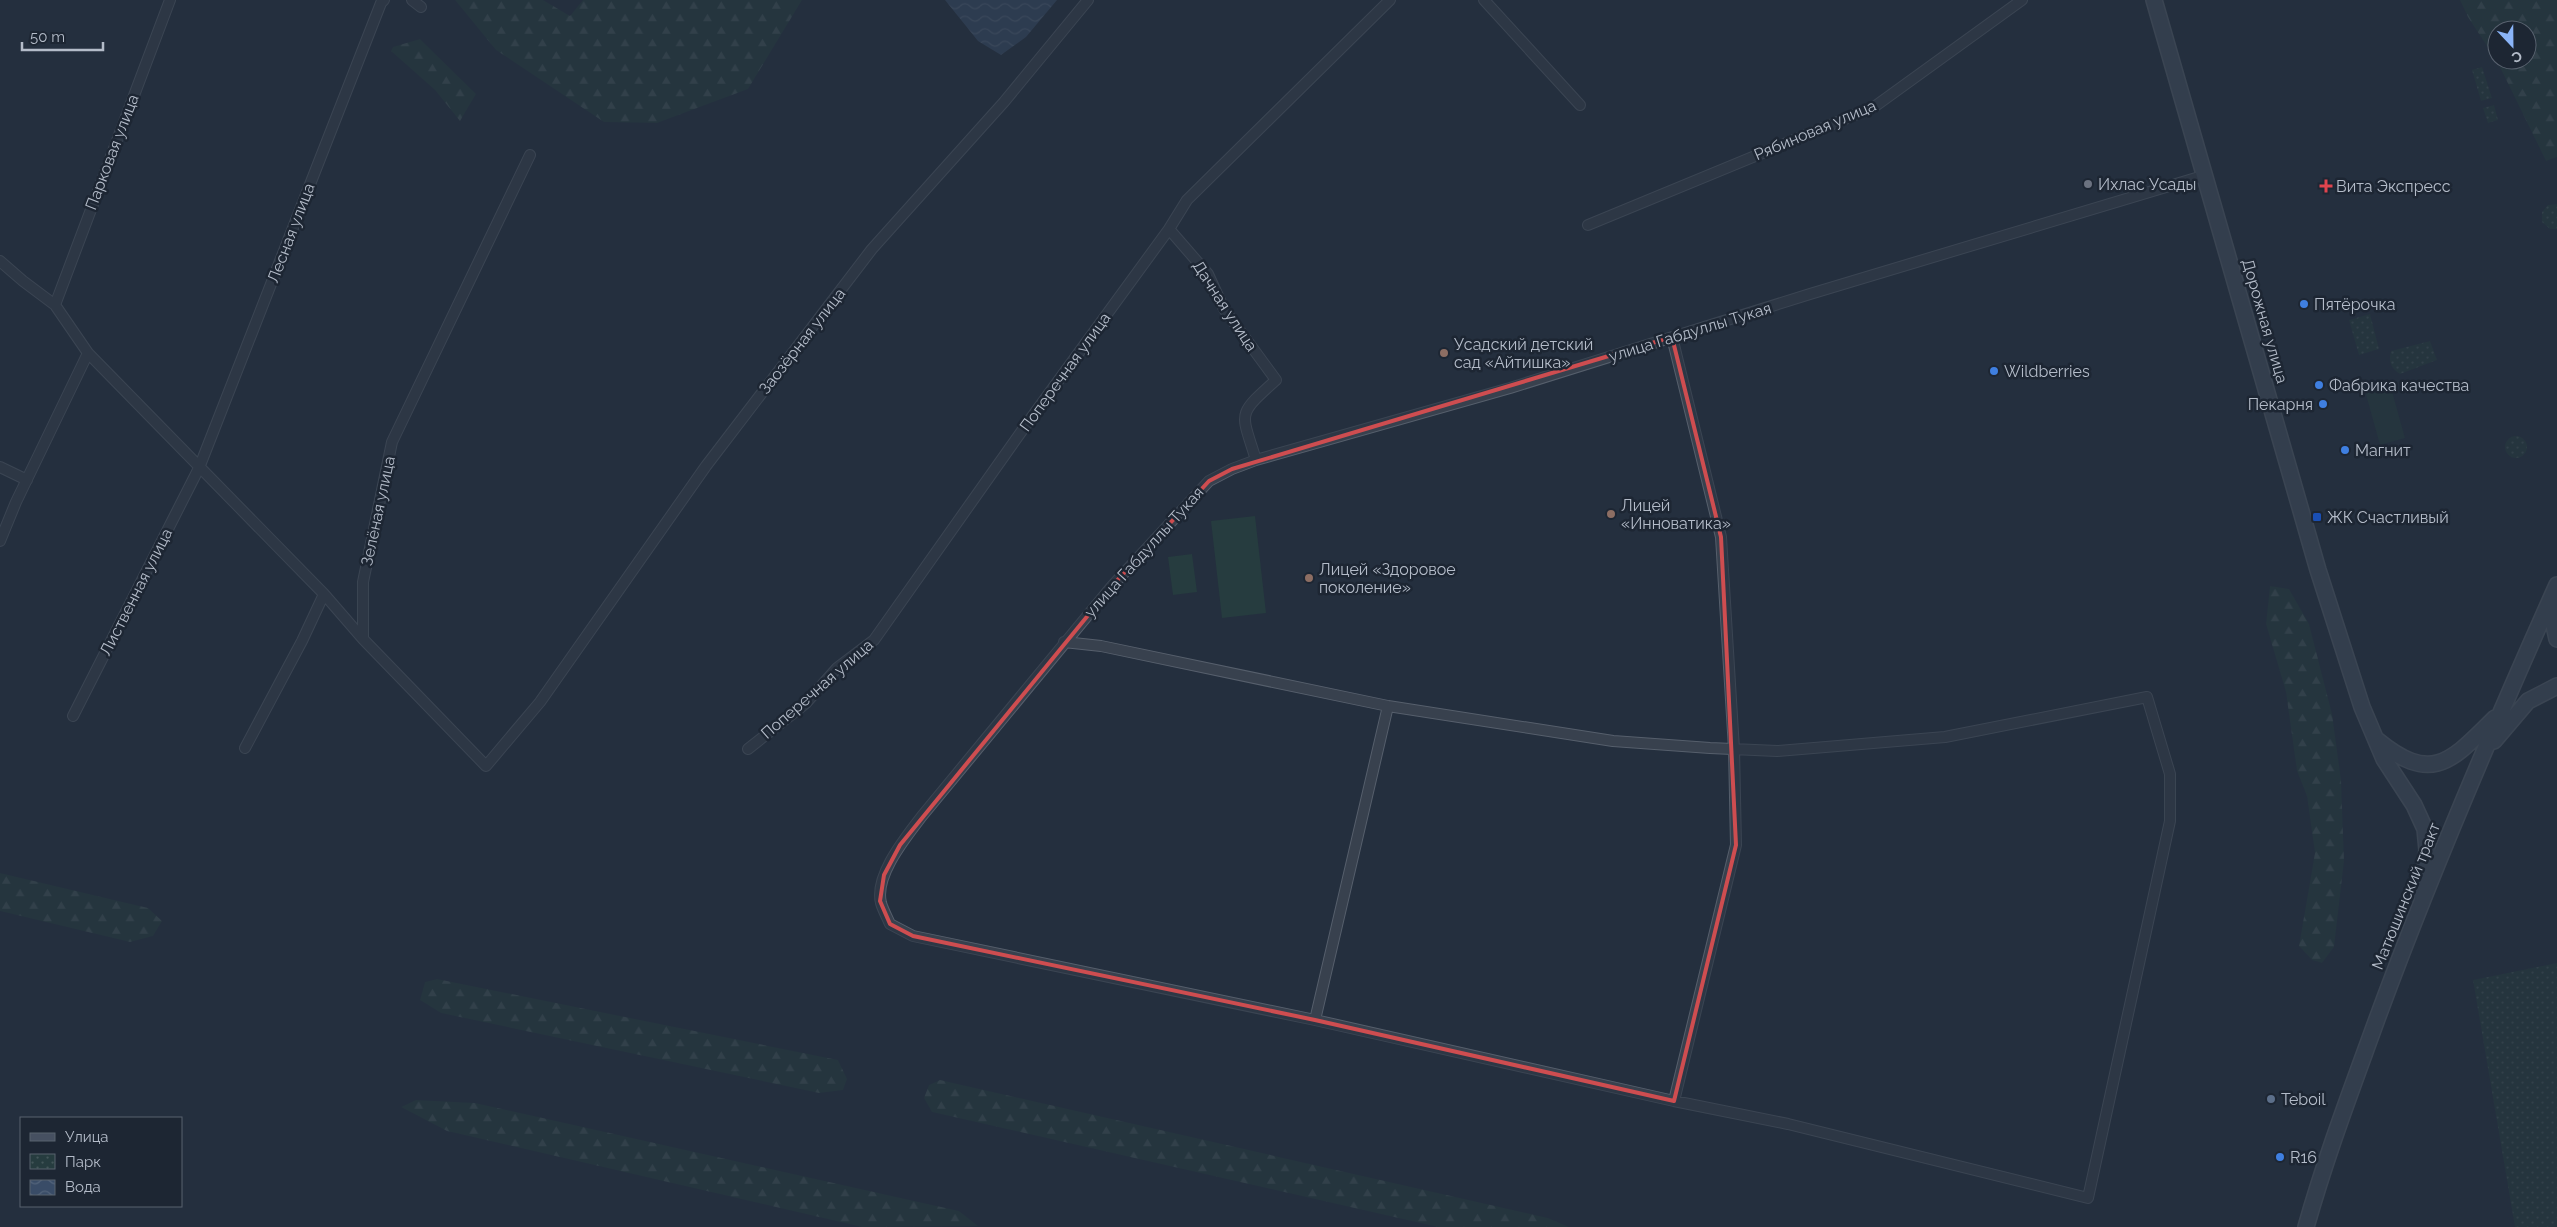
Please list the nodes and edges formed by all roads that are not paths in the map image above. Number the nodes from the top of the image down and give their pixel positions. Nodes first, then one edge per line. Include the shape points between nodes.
1 (170, 0) edge
2 (384, 0) edge
3 (412, 0) edge
4 (1088, 0) edge
5 (1390, 0) edge
6 (1484, 0) edge
7 (2022, 0) edge
8 (2154, 0) edge
9 (420, 7) dead end
10 (1580, 105) dead end
11 (530, 155) dead end
12 (2206, 175) junction
13 (1588, 225) dead end
14 (1170, 229) junction
15 (0, 261) edge
16 (54, 304) junction
17 (1672, 337) junction
18 (88, 354) junction
19 (1256, 460) junction
20 (0, 467) edge
21 (199, 468) junction
22 (26, 480) junction
23 (0, 541) edge
24 (2557, 586) edge
25 (324, 594) junction
26 (363, 639) junction
27 (2557, 639) edge
28 (1064, 642) junction
29 (2557, 686) edge
30 (1388, 706) junction
31 (2499, 713) junction
32 (73, 716) dead end
33 (2376, 738) junction
34 (245, 748) dead end
35 (748, 749) dead end
36 (1734, 749) junction
37 (2482, 756) junction
38 (2422, 896) junction
39 (1315, 1020) junction
40 (1674, 1102) junction
41 (2306, 1227) edge

1 - 16 street, Парковая улица
2 - 21 street, Лесная улица
3 - 9 street
4 - 26 street, Заозёрная улица via 1004,102 872,249 706,466 540,702 486,766
5 - 14 street, Поперечная улица via 1186,200
6 - 10 street
7 - 13 street, Рябиновая улица via 1874,107
8 - 12 street, Дорожная улица
11 - 26 street, Зелёная улица via 392,442 363,582
12 - 17 street, улица Габдуллы Тукая
12 - 33 street, Дорожная улица via 2318,570 2362,707
14 - 19 street, Дачная улица via 1208,274 1224,310 1276,380 1247,407 1244,418
14 - 35 street, Поперечная улица via 874,640 837,668 806,703
15 - 16 street
16 - 18 street
17 - 19 street, улица Габдуллы Тукая via 1510,388
17 - 36 street via 1721,537
18 - 21 street
18 - 22 street
19 - 28 street, улица Габдуллы Тукая via 1209,481
20 - 22 street
21 - 25 street
21 - 32 street, Лиственная улица
22 - 23 street
24 - 27 street via 2553,621
24 - 31 street, Матюшинский тракт
25 - 26 street
25 - 34 street
28 - 30 street via 1101,646
28 - 39 street, улица Габдуллы Тукая via 900,845 884,875 880,901 890,924 913,936
29 - 37 street via 2538,694 2518,710
30 - 36 street via 1613,741
30 - 39 street
31 - 33 street via 2462,750 2437,763 2407,760
31 - 37 street, Матюшинский тракт
33 - 38 street, Дорожная улица via 2384,759 2414,805 2425,829 2427,850
36 - 40 street via 1736,845
36 - 40 street, улица Габдуллы Тукая via 1777,751 1945,737 2147,696 2170,774 2170,821 2088,1198 1788,1124
37 - 38 street, Матюшинский тракт
38 - 41 street, Матюшинский тракт via 2341,1116
39 - 40 street, улица Габдуллы Тукая

